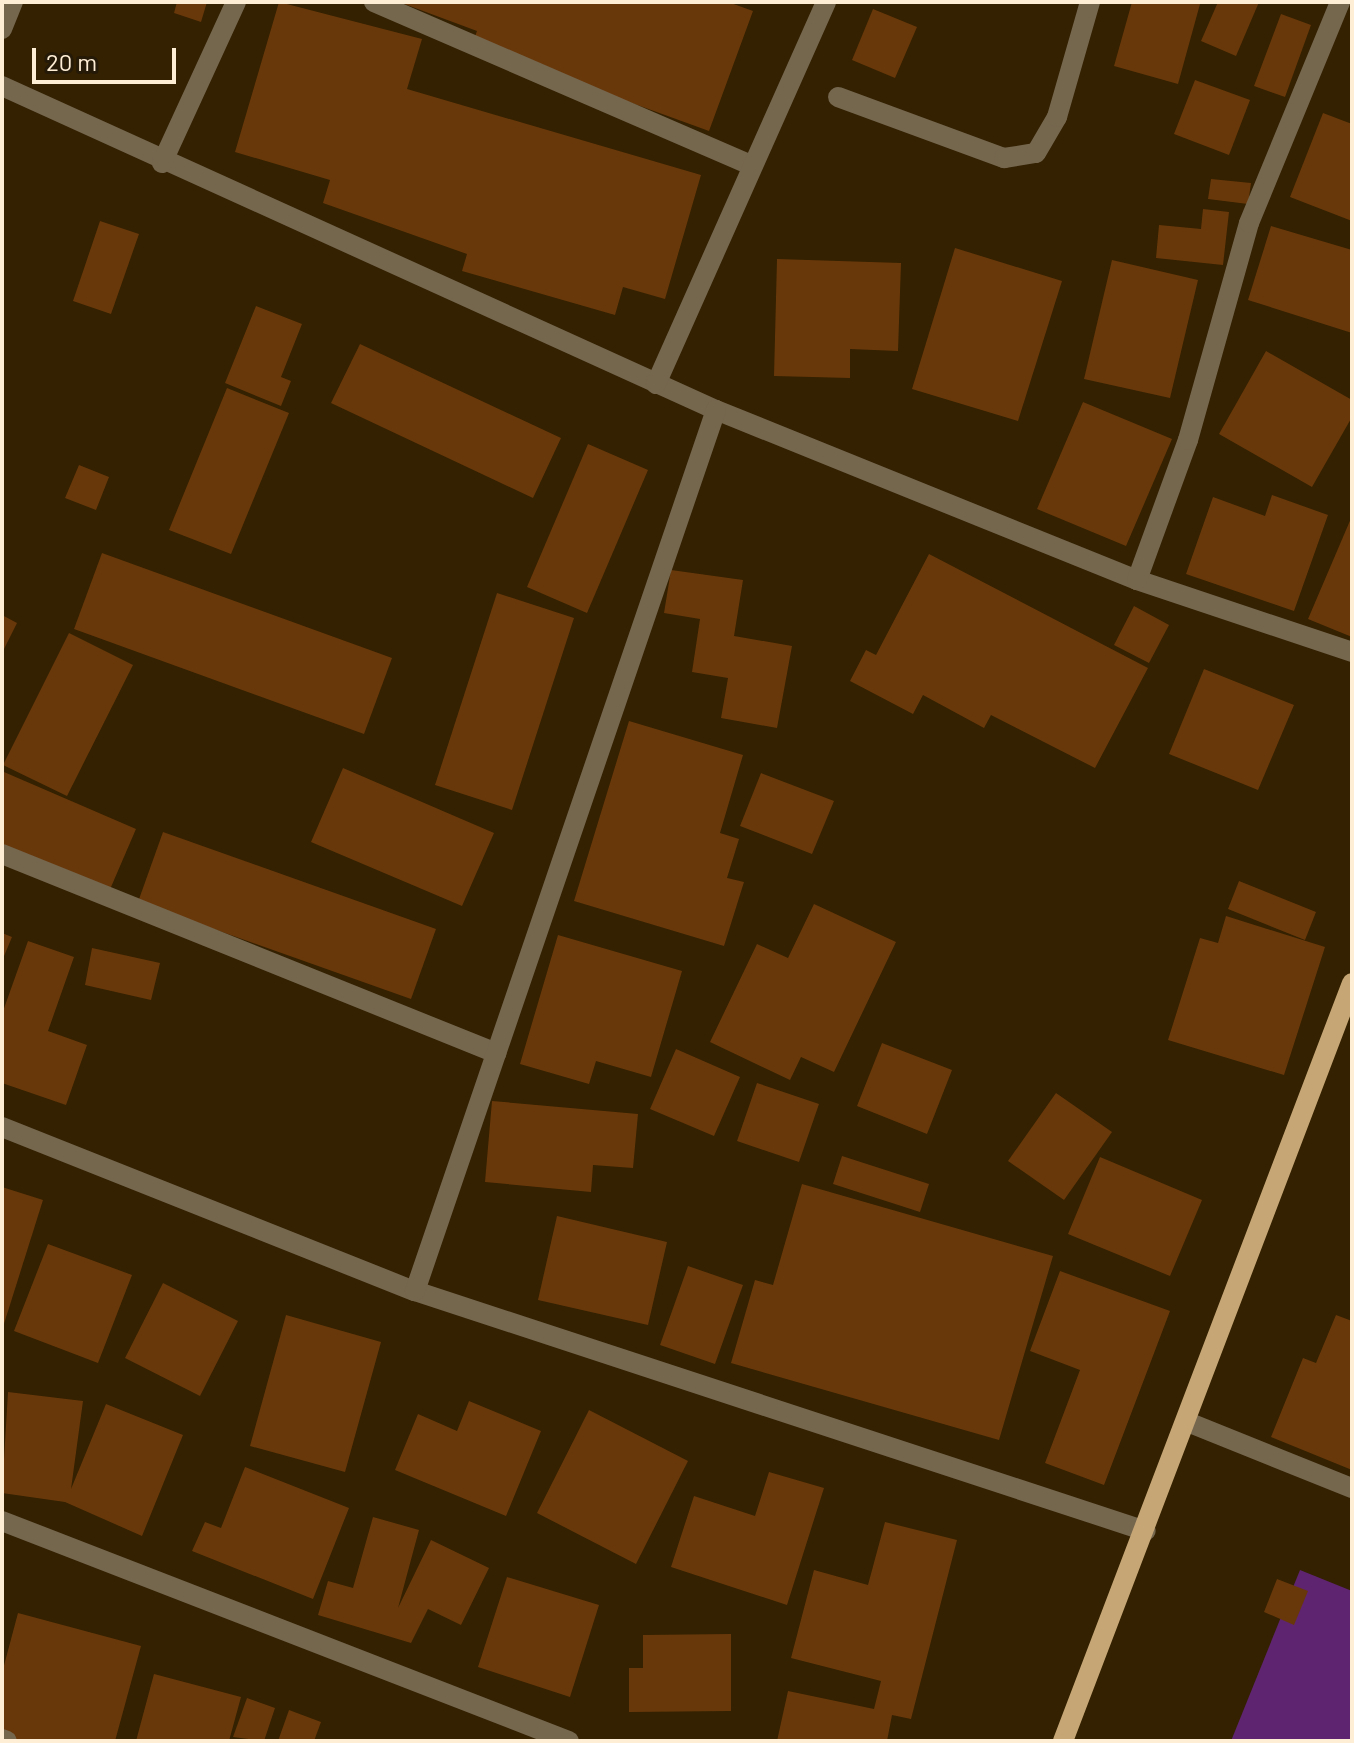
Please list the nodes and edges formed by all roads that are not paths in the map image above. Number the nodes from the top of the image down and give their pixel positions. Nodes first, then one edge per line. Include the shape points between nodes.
1 (13, 2) edge
2 (236, 2) edge
3 (374, 2) edge
4 (826, 2) edge
5 (1090, 2) edge
6 (1340, 2) edge
7 (2, 29) edge
8 (2, 86) edge
9 (838, 97) dead end
10 (162, 163) junction
11 (748, 164) junction
12 (656, 384) junction
13 (716, 410) junction
14 (1137, 580) junction
15 (1352, 652) edge
16 (2, 854) edge
17 (1352, 983) edge
18 (496, 1053) junction
19 (2, 1127) edge
20 (415, 1291) junction
21 (1190, 1423) junction
22 (1352, 1488) edge
23 (2, 1521) edge
24 (1146, 1531) junction
25 (569, 1741) edge
26 (1063, 1741) edge

1 - 7 street
2 - 10 street
3 - 11 street
4 - 11 street
5 - 9 street via 1057,117 1036,153 1004,158
6 - 14 street via 1249,223 1188,440
8 - 10 street
10 - 12 street
11 - 12 street
12 - 13 street
13 - 14 street
13 - 18 street
14 - 15 street
16 - 18 street
17 - 21 main road
18 - 20 street
19 - 20 street
20 - 24 street
21 - 22 street
21 - 24 main road
23 - 25 street
24 - 26 main road

